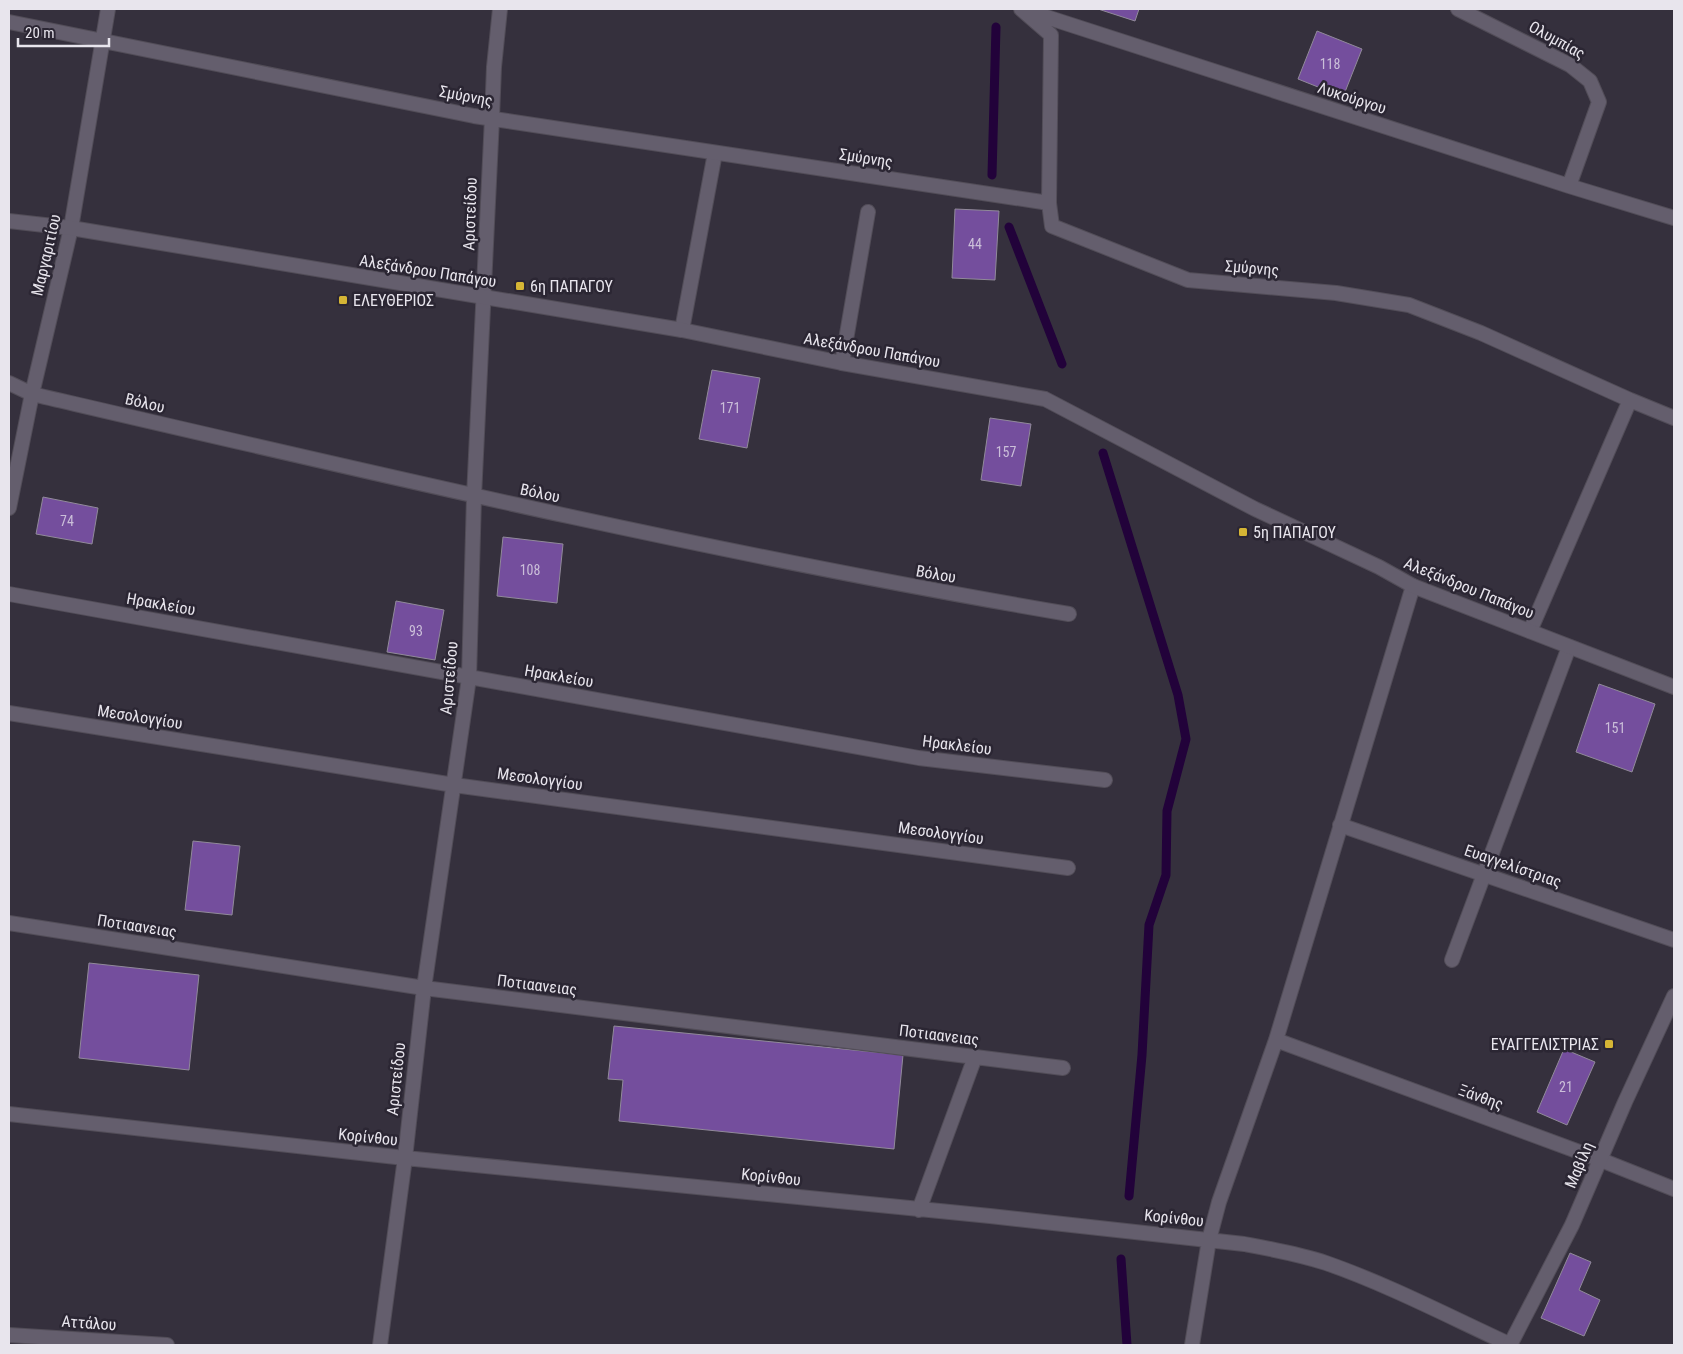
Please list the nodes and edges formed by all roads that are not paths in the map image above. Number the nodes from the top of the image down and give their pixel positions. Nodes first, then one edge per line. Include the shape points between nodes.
1 (108, 9) edge
2 (500, 9) edge
3 (1021, 9) edge
4 (1458, 9) edge
5 (9, 22) edge
6 (103, 40) junction
7 (492, 118) junction
8 (715, 153) junction
9 (1569, 186) junction
10 (1049, 203) junction
11 (868, 212) dead end
12 (1674, 218) edge
13 (9, 221) edge
14 (71, 228) junction
15 (484, 298) junction
16 (682, 330) junction
17 (842, 363) junction
18 (9, 383) edge
19 (32, 394) junction
20 (1630, 400) junction
21 (1674, 418) edge
22 (474, 497) junction
23 (9, 508) edge
24 (1413, 586) junction
25 (9, 594) edge
26 (1069, 614) dead end
27 (1530, 631) junction
28 (1568, 647) junction
29 (469, 678) junction
30 (1674, 687) edge
31 (9, 713) edge
32 (1105, 780) dead end
33 (454, 785) junction
34 (1340, 825) junction
35 (1068, 868) dead end
36 (1483, 874) junction
37 (9, 923) edge
38 (1674, 940) edge
39 (1452, 960) dead end
40 (424, 988) junction
41 (1674, 996) edge
42 (1276, 1040) junction
43 (975, 1057) junction
44 (1063, 1068) dead end
45 (9, 1114) edge
46 (405, 1158) junction
47 (1601, 1160) junction
48 (1674, 1189) edge
49 (920, 1210) junction
50 (1209, 1240) junction
51 (9, 1335) edge
52 (167, 1345) edge
53 (380, 1345) edge
54 (1192, 1345) edge
55 (1510, 1345) edge

1 - 6 street, Μαργαριτίου
2 - 7 street, Αριστείδου
3 - 9 street, Λυκούργου
3 - 10 street via 1050,35
4 - 9 street, Ολυμπίας via 1570,65 1590,82 1599,102
5 - 6 street, Σμύρνης
6 - 7 street, Σμύρνης
6 - 14 street, Μαργαριτίου
7 - 8 street, Σμύρνης
7 - 15 street, Αριστείδου
8 - 10 street, Σμύρνης
8 - 16 street
9 - 12 street, Λυκούργου
10 - 20 street, Σμύρνης via 1052,226 1188,280 1336,293 1408,305 1481,333
11 - 17 street
13 - 14 street, Αλεξάνδρου Παπάγου
14 - 15 street, Αλεξάνδρου Παπάγου
14 - 19 street, Μαργαριτίου
15 - 16 street, Αλεξάνδρου Παπάγου
15 - 22 street, Αριστείδου
16 - 17 street, Αλεξάνδρου Παπάγου
17 - 24 street, Αλεξάνδρου Παπάγου via 1045,399
18 - 19 street, Βόλου
19 - 22 street, Βόλου
19 - 23 street, Μαργαριτίου
20 - 21 street, Σμύρνης
20 - 27 street
22 - 26 street, Βόλου via 924,590
22 - 29 street, Αριστείδου
24 - 27 street, Αλεξάνδρου Παπάγου
24 - 34 street
25 - 29 street, Ηρακλείου
27 - 28 street, Αλεξάνδρου Παπάγου
28 - 30 street, Αλεξάνδρου Παπάγου
28 - 36 street
29 - 32 street, Ηρακλείου via 919,758
29 - 33 street, Αριστείδου
31 - 33 street, Μεσολογγίου
33 - 35 street, Μεσολογγίου
33 - 40 street, Αριστείδου
34 - 36 street, Ευαγγελίστριας
34 - 42 street
36 - 38 street, Ευαγγελίστριας
36 - 39 street
37 - 40 street, Ποτιαανειας
40 - 43 street, Ποτιαανειας
40 - 46 street, Αριστείδου
41 - 47 street, Μαβίλη
42 - 47 street, Ξάνθης
42 - 50 street via 1219,1202
43 - 44 street, Ποτιαανειας
43 - 49 street
45 - 46 street, Κορίνθου
46 - 49 street, Κορίνθου
46 - 53 street, Αριστείδου
47 - 48 street, Ξάνθης
47 - 55 street, Μαβίλη via 1572,1225
49 - 50 street, Κορίνθου
50 - 54 street
50 - 55 street, Κορίνθου via 1271,1249 1324,1262 1362,1276
51 - 52 street, Αττάλου

